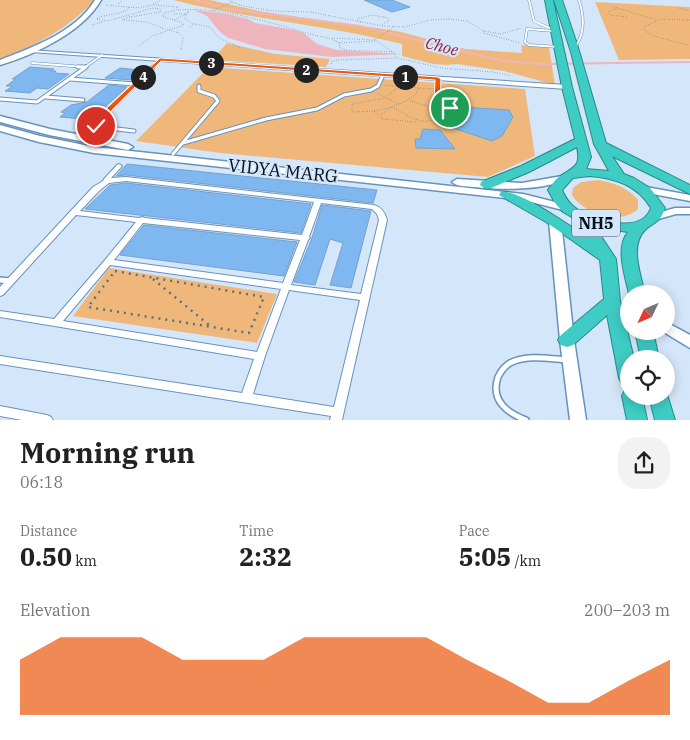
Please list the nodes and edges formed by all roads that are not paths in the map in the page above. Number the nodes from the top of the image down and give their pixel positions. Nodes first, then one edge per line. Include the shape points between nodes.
1 (98, 0) edge
2 (529, 0) edge
3 (549, 0) edge
4 (558, 0) edge
5 (579, 0) edge
6 (557, 31) junction
7 (560, 47) junction
8 (574, 48) junction
9 (30, 50) junction
10 (102, 55) junction
11 (160, 60) junction
12 (0, 63) edge
13 (32, 63) dead end
14 (85, 67) junction
15 (383, 75) junction
16 (70, 79) junction
17 (134, 84) junction
18 (198, 86) dead end
19 (567, 87) junction
20 (46, 97) junction
21 (0, 99) edge
22 (83, 100) dead end
23 (0, 119) edge
24 (0, 128) edge
25 (134, 131) dead end
26 (581, 140) junction
27 (183, 143) junction
28 (600, 144) junction
29 (173, 154) junction
30 (118, 166) dead end
31 (574, 174) junction
32 (619, 177) junction
33 (562, 179) junction
34 (104, 182) junction
35 (486, 185) junction
36 (646, 190) junction
37 (690, 190) edge
38 (506, 195) junction
39 (690, 198) edge
40 (319, 200) junction
41 (690, 211) edge
42 (76, 212) junction
43 (573, 212) junction
44 (142, 220) junction
45 (555, 221) junction
46 (649, 221) junction
47 (306, 238) junction
48 (608, 259) junction
49 (108, 262) junction
50 (0, 280) edge
51 (11, 281) junction
52 (635, 285) edge
53 (286, 286) junction
54 (0, 293) edge
55 (365, 298) junction
56 (612, 301) junction
57 (0, 314) edge
58 (56, 323) junction
59 (675, 332) edge
60 (567, 340) junction
61 (690, 342) edge
62 (623, 350) edge
63 (260, 356) junction
64 (0, 360) edge
65 (569, 360) junction
66 (246, 398) junction
67 (634, 405) edge
68 (661, 405) edge
69 (0, 411) edge
70 (337, 416) edge
71 (47, 420) edge
72 (526, 420) edge
73 (578, 420) edge
74 (637, 420) edge
75 (665, 420) edge

1 - 9 main road via 65,32
2 - 6 lane via 534,21
3 - 6 highway
4 - 8 highway
5 - 8 lane via 584,14 581,39
6 - 7 highway
6 - 7 lane via 530,29 526,31 525,42
7 - 19 highway
8 - 28 highway
9 - 10 street
9 - 12 main road
10 - 11 street
10 - 14 lane
11 - 15 street
11 - 17 lane
13 - 14 lane
14 - 16 lane
15 - 19 street
15 - 27 lane via 378,86 371,90 344,95 317,109 266,119
16 - 17 lane
16 - 20 lane
17 - 25 lane via 95,123 100,127
18 - 27 lane via 199,91 214,96 218,101
19 - 26 highway
20 - 21 lane via 34,104
20 - 22 lane
23 - 29 main road, VIDYA MARG via 57,134
24 - 38 main road, VIDYA MARG via 94,150
26 - 31 highway via 585,157 583,165
26 - 35 highway
27 - 29 lane
28 - 32 highway via 606,160
28 - 37 highway
29 - 35 main road, VIDYA MARG
30 - 34 street
31 - 32 highway via 589,172
31 - 33 highway
32 - 36 highway
33 - 35 main road, VIDYA MARG via 540,186
33 - 43 highway, NH5 via 555,190 558,199
34 - 40 street via 126,179
34 - 42 street
36 - 39 main road
36 - 46 highway via 658,208
38 - 43 main road, VIDYA MARG via 540,200
38 - 45 highway
40 - 47 street
40 - 55 street via 367,206 382,216
41 - 46 main road via 675,212
42 - 44 street
42 - 51 street
43 - 46 highway, NH5 via 594,223 623,228
43 - 48 highway, NH5 / NH5
44 - 47 street
44 - 49 street
45 - 48 highway
45 - 60 main road
46 - 52 highway, NH5 via 632,236 629,257
47 - 53 street
48 - 56 highway, NH5 / NH5
49 - 53 street
49 - 58 street
50 - 51 lane
51 - 54 street
53 - 55 street
53 - 63 street
55 - 70 street
56 - 60 highway
56 - 62 highway, NH5 / NH5
57 - 58 street
58 - 63 street
59 - 61 main road
60 - 65 main road
63 - 66 street
64 - 66 street
65 - 72 lane via 520,360 508,364 500,372 498,400 508,411
65 - 73 main road
66 - 70 street
67 - 74 highway
68 - 75 highway
69 - 71 street

